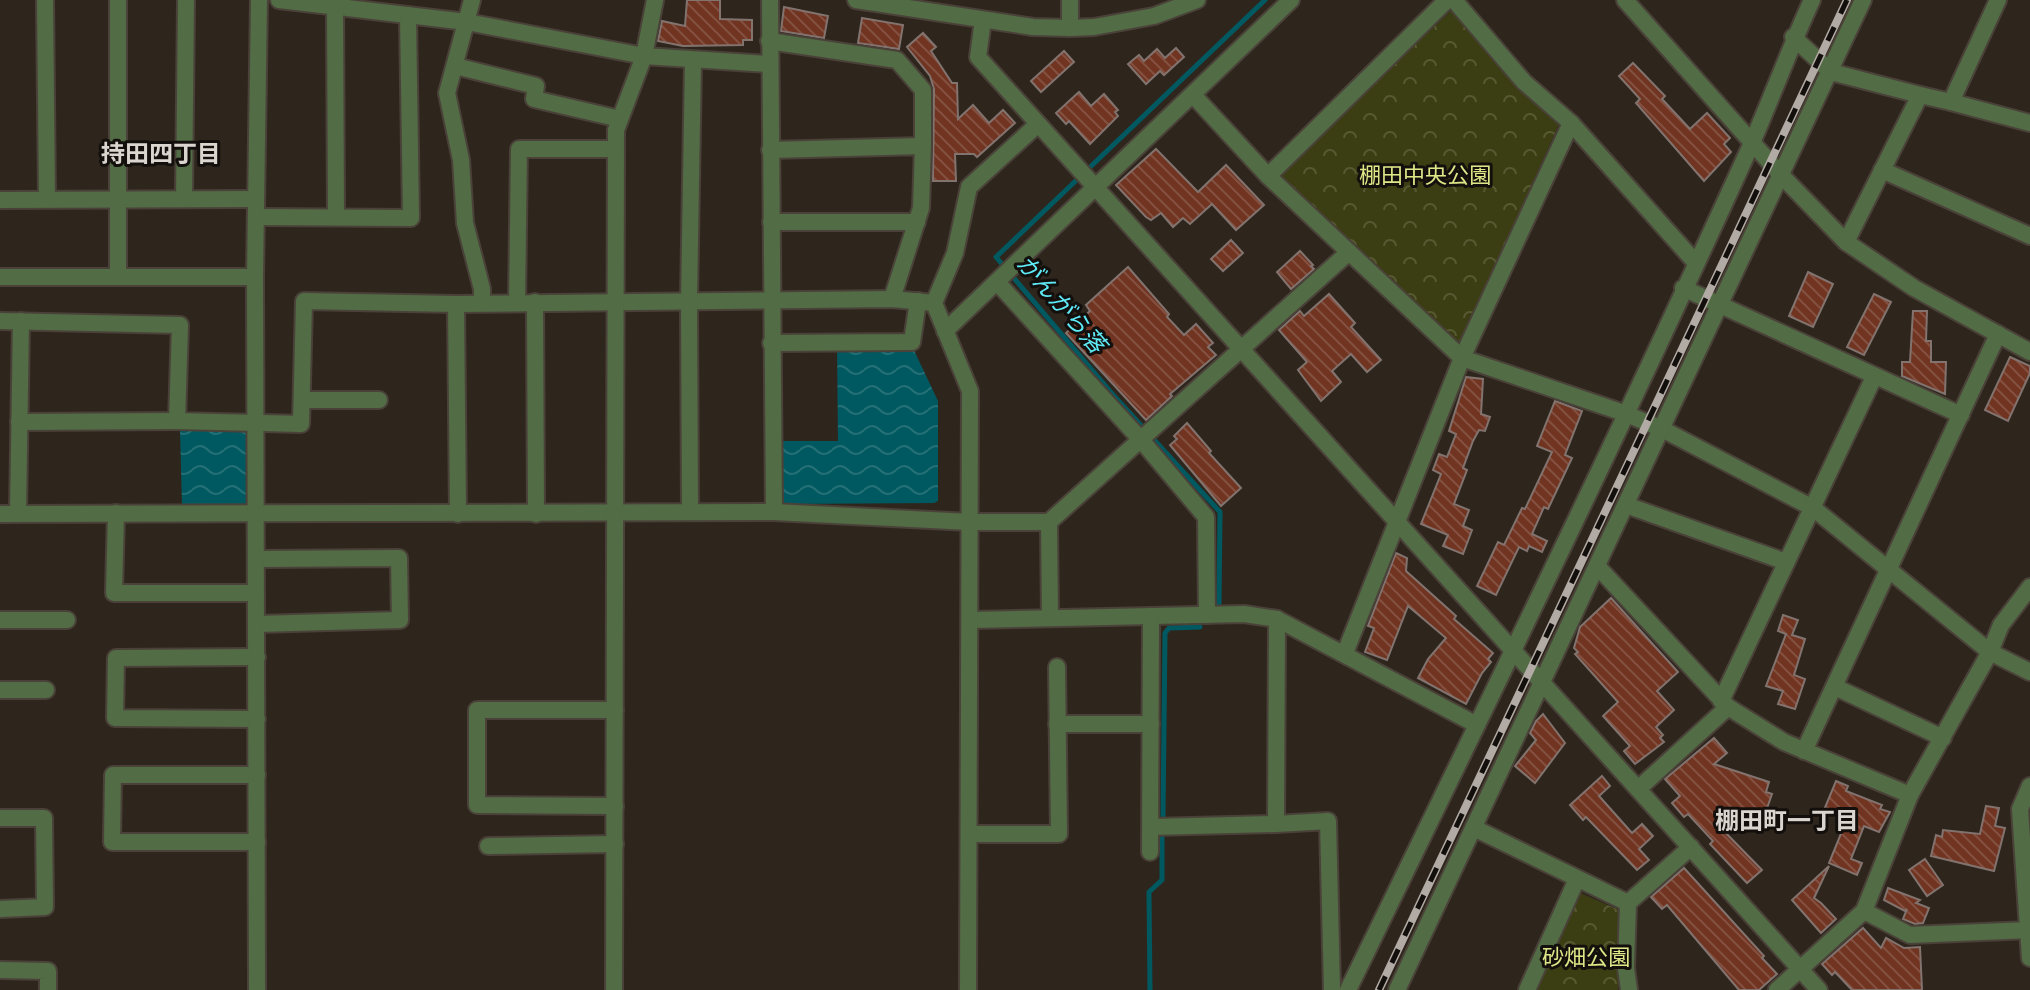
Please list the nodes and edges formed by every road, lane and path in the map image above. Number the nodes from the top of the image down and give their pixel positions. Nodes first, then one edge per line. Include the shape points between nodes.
1 (45, 0) edge
2 (118, 0) edge
3 (186, 0) edge
4 (259, 0) edge
5 (279, 0) edge
6 (472, 0) edge
7 (655, 0) edge
8 (770, 0) edge
9 (856, 0) edge
10 (1070, 0) edge
11 (1197, 0) edge
12 (1291, 0) edge
13 (1447, 0) edge
14 (1454, 0) edge
15 (1625, 0) edge
16 (1863, 0) edge
17 (1998, 0) edge
18 (904, 4) edge
19 (1804, 4) edge
20 (335, 7) junction
21 (408, 15) junction
22 (992, 21) junction
23 (467, 22) junction
24 (1070, 28) junction
25 (1793, 37) junction
26 (769, 41) junction
27 (644, 56) junction
28 (693, 61) junction
29 (769, 64) junction
30 (455, 66) junction
31 (1831, 72) junction
32 (1920, 95) junction
33 (1194, 96) junction
34 (1951, 102) junction
35 (620, 119) junction
36 (1571, 123) junction
37 (2030, 123) edge
38 (1038, 124) junction
39 (1752, 141) junction
40 (923, 146) junction
41 (616, 149) junction
42 (770, 150) junction
43 (1882, 170) junction
44 (1781, 175) junction
45 (1268, 176) junction
46 (1088, 179) junction
47 (47, 199) junction
48 (118, 199) junction
49 (184, 199) junction
50 (256, 199) junction
51 (0, 200) edge
52 (256, 217) junction
53 (336, 217) junction
54 (771, 222) junction
55 (917, 222) junction
56 (2030, 236) edge
57 (1846, 242) junction
58 (1349, 252) junction
59 (1695, 262) junction
60 (118, 276) junction
61 (0, 277) edge
62 (255, 277) junction
63 (997, 282) junction
64 (1683, 288) junction
65 (892, 299) junction
66 (615, 301) junction
67 (689, 301) junction
68 (535, 302) junction
69 (770, 302) junction
70 (926, 302) junction
71 (482, 303) junction
72 (517, 303) junction
73 (1721, 303) junction
74 (456, 304) junction
75 (0, 321) edge
76 (21, 321) junction
77 (945, 331) junction
78 (1998, 334) junction
79 (771, 343) junction
80 (1241, 350) junction
81 (2030, 352) edge
82 (1462, 358) junction
83 (1874, 377) junction
84 (302, 400) junction
85 (379, 400) dead end
86 (1624, 413) junction
87 (1961, 415) junction
88 (177, 421) junction
89 (19, 422) junction
90 (256, 423) junction
91 (1662, 429) junction
92 (1142, 440) junction
93 (1626, 505) junction
94 (1813, 508) junction
95 (256, 512) junction
96 (690, 512) junction
97 (774, 512) junction
98 (116, 513) junction
99 (0, 514) edge
100 (18, 514) junction
101 (458, 514) junction
102 (536, 514) junction
103 (615, 514) junction
104 (970, 522) junction
105 (1049, 522) junction
106 (1397, 522) junction
107 (256, 559) junction
108 (1786, 562) junction
109 (1597, 566) junction
110 (1889, 570) junction
111 (2030, 587) edge
112 (256, 593) junction
113 (1207, 615) junction
114 (1151, 616) junction
115 (1050, 618) junction
116 (1277, 619) junction
117 (0, 620) edge
118 (67, 620) dead end
119 (970, 620) junction
120 (257, 624) junction
121 (1513, 650) junction
122 (1990, 652) junction
123 (1345, 653) junction
124 (257, 657) junction
125 (1057, 667) dead end
126 (2030, 672) edge
127 (1542, 683) junction
128 (1835, 687) junction
129 (0, 690) edge
130 (46, 690) dead end
131 (1725, 704) junction
132 (615, 710) junction
133 (257, 719) junction
134 (1057, 724) junction
135 (1151, 724) junction
136 (1477, 725) junction
137 (1943, 738) junction
138 (1804, 751) junction
139 (257, 775) junction
140 (2030, 786) edge
141 (1638, 789) junction
142 (1910, 795) junction
143 (615, 806) junction
144 (0, 818) edge
145 (1276, 824) junction
146 (1151, 827) junction
147 (1474, 828) junction
148 (969, 834) junction
149 (257, 842) junction
150 (615, 844) junction
151 (488, 846) dead end
152 (1691, 847) junction
153 (1150, 852) dead end
154 (1577, 879) junction
155 (1628, 903) junction
156 (0, 909) edge
157 (1864, 911) junction
158 (2028, 930) edge
159 (2030, 958) edge
160 (1800, 969) junction
161 (0, 970) edge
162 (48, 990) edge
163 (257, 990) edge
164 (614, 990) edge
165 (968, 990) edge
166 (1332, 990) edge
167 (1348, 990) edge
168 (1397, 990) edge
169 (1527, 990) edge
170 (1629, 990) edge
171 (1777, 990) edge
172 (1819, 990) edge

1 - 47 street
2 - 48 street
3 - 49 street
4 - 50 street
5 - 20 street
6 - 23 street
7 - 27 street
8 - 26 street
9 - 18 street
10 - 24 street
11 - 24 street via 1154,16
12 - 33 street
13 - 45 street
14 - 36 street via 1524,82
15 - 39 street
16 - 31 street
17 - 34 street
18 - 22 street
19 - 25 street
20 - 21 street
20 - 53 street
21 - 23 street
21 - 53 street via 411,218
22 - 24 street
22 - 38 street via 978,57
23 - 27 street
23 - 30 street
25 - 31 street
25 - 39 street
26 - 29 street
26 - 40 street via 897,60 923,90
27 - 28 street
27 - 35 street
28 - 29 street
28 - 67 street
29 - 42 street
30 - 35 street via 536,86 534,99
30 - 71 street via 447,93
31 - 32 street
31 - 44 street
32 - 34 street
32 - 43 street
33 - 45 street
33 - 46 street
34 - 37 street
35 - 41 street
36 - 59 street
36 - 82 street
38 - 46 street
38 - 70 street via 969,187 955,253
39 - 44 street
39 - 59 street
40 - 42 street
40 - 55 street
41 - 66 street
41 - 72 street via 519,149
42 - 54 street
43 - 56 street
43 - 57 street
44 - 57 street
44 - 73 street
45 - 58 street
46 - 63 street
46 - 80 street
47 - 48 street
47 - 51 street
48 - 49 street
48 - 60 street
49 - 50 street
50 - 52 street
52 - 53 street
52 - 62 street
54 - 55 street
54 - 69 street
55 - 65 street
57 - 78 street via 1914,288
58 - 80 street
58 - 82 street
59 - 64 street
60 - 61 street
60 - 62 street
62 - 90 street
63 - 77 street
63 - 92 street
64 - 73 street
64 - 86 street
65 - 69 street
65 - 70 street
66 - 67 street
66 - 68 street
66 - 103 street
67 - 69 street
67 - 96 street
68 - 72 street
68 - 102 street
69 - 79 street
70 - 77 street
70 - 79 street via 912,342
71 - 72 street
71 - 74 street
73 - 83 street
73 - 91 street
74 - 84 street via 304,301
74 - 101 street
75 - 76 street
76 - 88 street via 180,325
76 - 89 street
77 - 104 street via 970,391
78 - 81 street
78 - 87 street
79 - 97 street
80 - 92 street
80 - 106 street
82 - 86 street
82 - 106 street
83 - 87 street
83 - 94 street
84 - 85 street
84 - 90 street via 301,424
86 - 91 street
86 - 121 street
87 - 110 street
88 - 89 street
88 - 90 street
89 - 100 street
90 - 95 street
91 - 93 street
91 - 94 street
92 - 105 street
92 - 113 street via 1206,517
93 - 108 street
93 - 109 street
94 - 108 street
94 - 110 street
95 - 98 street
95 - 101 street
95 - 107 street
96 - 97 street
96 - 103 street
97 - 104 street
98 - 100 street
98 - 112 street via 114,593
99 - 100 street
101 - 102 street
102 - 103 street
103 - 132 street
104 - 105 street
104 - 119 street
105 - 115 street
106 - 121 street
106 - 123 street
107 - 112 street
107 - 120 street via 399,558 400,620
108 - 131 street
109 - 127 street
109 - 131 street
110 - 122 street
110 - 128 street
111 - 122 street via 2001,625
112 - 120 street
113 - 114 street
113 - 116 street
114 - 115 street
114 - 135 street
115 - 119 street
116 - 123 street
116 - 145 street
117 - 118 street
119 - 148 street
120 - 124 street
121 - 127 street
121 - 136 street
122 - 126 street
122 - 137 street
123 - 136 street
124 - 133 street
124 - 133 street via 116,658 115,718
125 - 134 street
127 - 141 street
127 - 147 street
128 - 137 street
128 - 138 street
129 - 130 street
131 - 138 street
131 - 141 street
132 - 143 street
132 - 143 street via 477,710 477,805
133 - 139 street
134 - 135 street
134 - 148 street via 1059,834
135 - 146 street
136 - 167 street
137 - 142 street
138 - 142 street
139 - 149 street
139 - 149 street via 113,775 112,842
140 - 158 street via 2020,809
141 - 152 street
142 - 157 street
143 - 150 street
144 - 156 street via 44,818 45,892 45,907
145 - 146 street
145 - 166 street via 1328,821
146 - 153 street
147 - 154 street
147 - 168 street
148 - 165 street
149 - 163 street
150 - 151 street
150 - 164 street
152 - 155 street
152 - 160 street
154 - 155 street
154 - 169 street
155 - 170 street
157 - 158 street via 1910,935
157 - 160 street
158 - 159 street
160 - 171 street
160 - 172 street
161 - 162 street via 48,971

